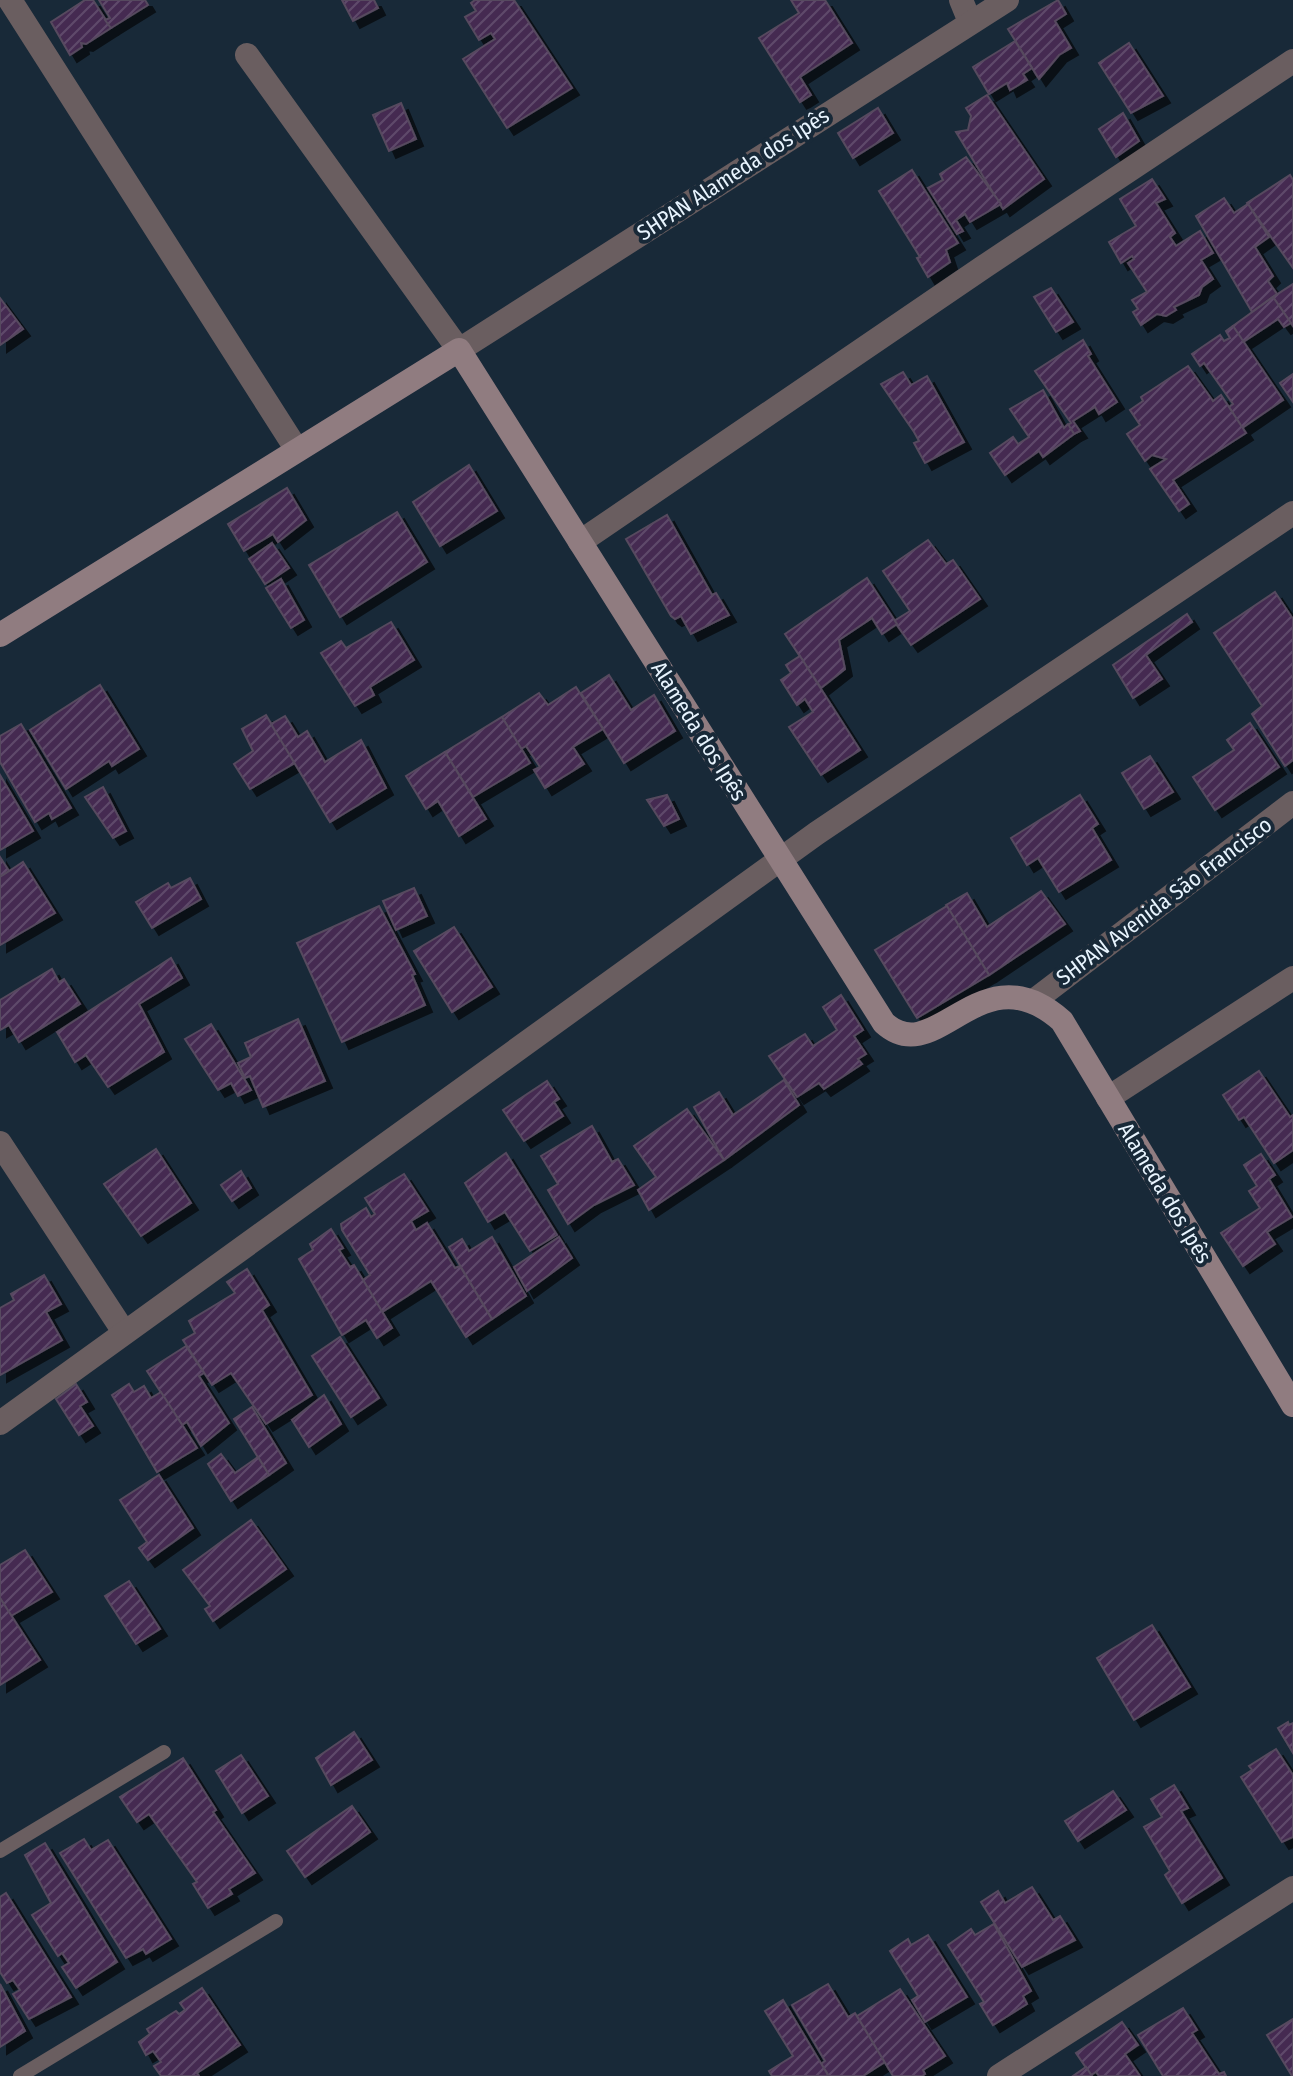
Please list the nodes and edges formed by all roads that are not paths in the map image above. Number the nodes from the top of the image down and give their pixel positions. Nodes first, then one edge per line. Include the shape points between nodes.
1 (10, 0) edge
2 (1007, 0) edge
3 (966, 11) edge
4 (247, 55) dead end
5 (1293, 61) edge
6 (459, 350) junction
7 (297, 450) junction
8 (1293, 513) edge
9 (580, 542) junction
10 (0, 635) edge
11 (1293, 803) edge
12 (781, 860) junction
13 (1293, 978) edge
14 (1035, 1000) junction
15 (1108, 1098) junction
16 (0, 1143) edge
17 (124, 1332) junction
18 (1293, 1405) edge
19 (0, 1423) edge
20 (164, 1752) dead end
21 (0, 1851) edge
22 (1293, 1888) edge
23 (276, 1921) dead end
24 (20, 2076) edge
25 (999, 2076) edge

1 - 7 street
2 - 3 street, SHPAN Alameda dos Ipês
3 - 6 street, SHPAN Alameda dos Ipês
4 - 6 street
5 - 9 street
6 - 7 street
6 - 9 street, Alameda dos Ipês
7 - 10 street
8 - 12 street
9 - 12 street, Alameda dos Ipês
11 - 14 street, SHPAN Avenida São Francisco
12 - 14 street, Alameda dos Ipês via 892,1030 921,1034 1001,996
12 - 17 street
13 - 15 street
14 - 15 street, Alameda dos Ipês via 1062,1021
15 - 18 street, Alameda dos Ipês
16 - 17 street
17 - 19 street
20 - 21 lane
22 - 25 street
23 - 24 lane

